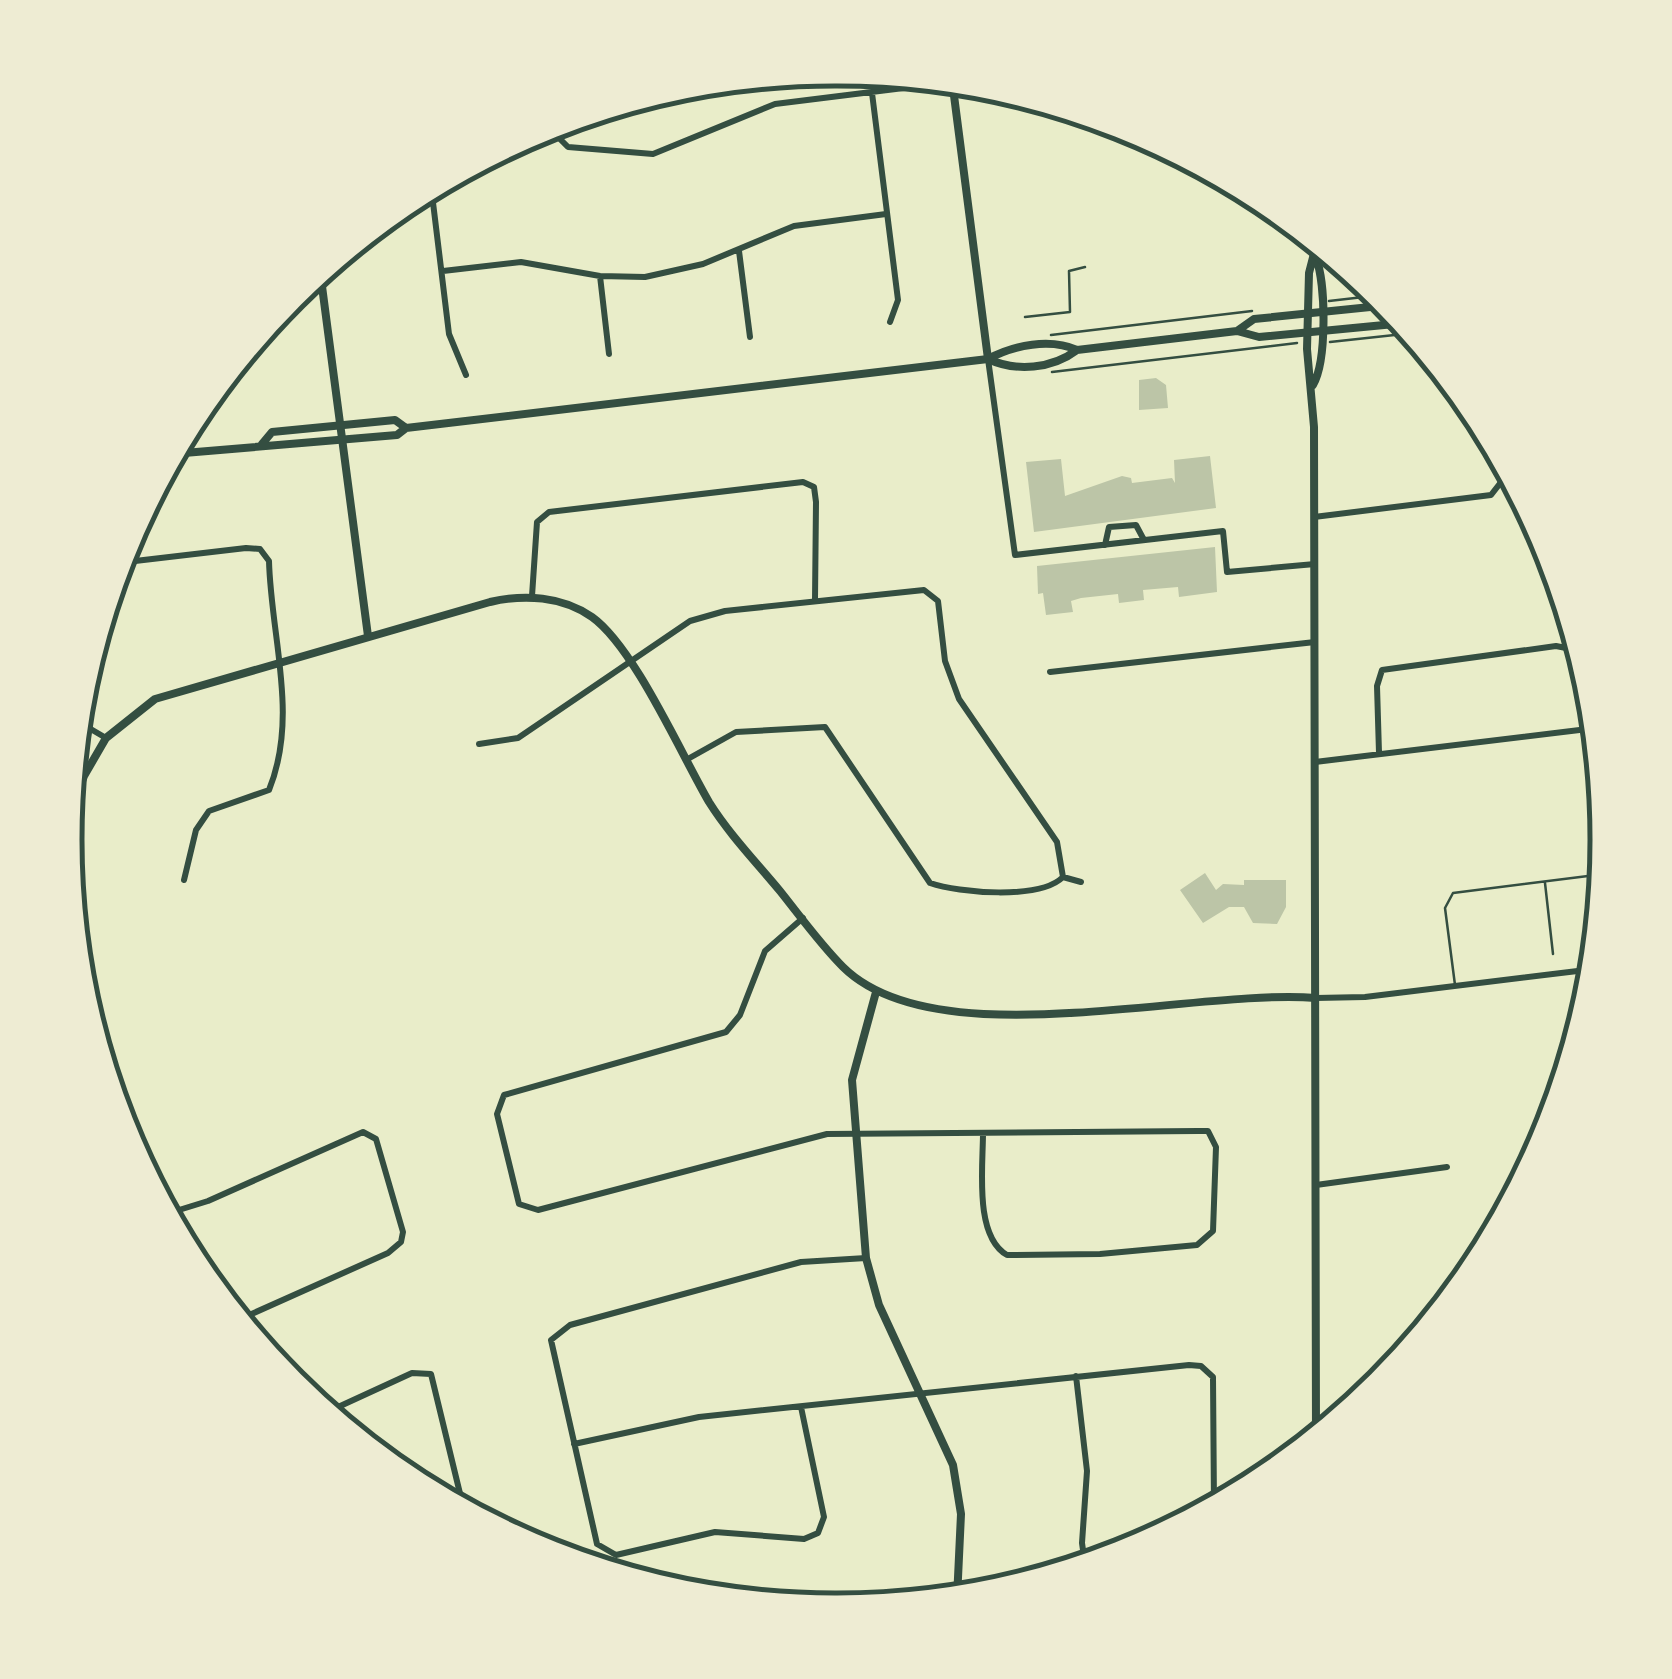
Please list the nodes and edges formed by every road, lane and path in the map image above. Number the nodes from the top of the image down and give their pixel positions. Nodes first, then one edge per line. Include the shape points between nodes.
1 (898, 89) edge
2 (872, 93) junction
3 (954, 95) edge
4 (560, 139) edge
5 (434, 203) edge
6 (886, 214) junction
7 (738, 250) junction
8 (1315, 258) edge
9 (1316, 259) edge
10 (1085, 267) dead end
11 (444, 272) junction
12 (600, 276) junction
13 (322, 289) edge
14 (1360, 299) edge
15 (1368, 306) edge
16 (1322, 307) junction
17 (1255, 310) dead end
18 (1308, 314) junction
19 (1025, 318) dead end
20 (890, 322) dead end
21 (1386, 325) edge
22 (1237, 330) junction
23 (1321, 332) junction
24 (1308, 333) junction
25 (1395, 335) edge
26 (1042, 336) dead end
27 (750, 337) dead end
28 (1321, 342) junction
29 (1308, 344) junction
30 (1078, 350) junction
31 (609, 354) dead end
32 (988, 359) junction
33 (1049, 372) dead end
34 (466, 375) dead end
35 (1314, 386) junction
36 (340, 426) junction
37 (406, 428) junction
38 (342, 441) junction
39 (262, 444) junction
40 (190, 452) edge
41 (1501, 485) edge
42 (1314, 517) junction
43 (1144, 540) junction
44 (1106, 545) junction
45 (136, 561) edge
46 (1315, 564) junction
47 (532, 596) junction
48 (815, 600) junction
49 (368, 636) junction
50 (1315, 642) junction
51 (1565, 648) edge
52 (278, 661) junction
53 (628, 662) junction
54 (1050, 672) dead end
55 (91, 729) edge
56 (1581, 730) edge
57 (106, 738) junction
58 (480, 744) dead end
59 (1378, 753) junction
60 (686, 760) junction
61 (1316, 762) junction
62 (86, 773) edge
63 (1589, 876) edge
64 (1064, 877) junction
65 (184, 880) dead end
66 (1082, 882) dead end
67 (1545, 882) junction
68 (802, 918) junction
69 (1553, 954) dead end
70 (1578, 971) edge
71 (1455, 987) junction
72 (876, 992) junction
73 (1316, 998) junction
74 (983, 1133) junction
75 (854, 1134) junction
76 (1447, 1166) dead end
77 (1316, 1185) junction
78 (180, 1210) edge
79 (866, 1258) junction
80 (251, 1314) edge
81 (1076, 1376) junction
82 (921, 1394) junction
83 (339, 1406) edge
84 (801, 1407) junction
85 (1316, 1420) edge
86 (574, 1444) junction
87 (1214, 1491) edge
88 (459, 1492) edge
89 (1084, 1551) edge
90 (958, 1583) edge

1 - 2 street
2 - 4 street via 765,106 641,155 568,147
2 - 6 street
3 - 32 street
5 - 11 street
6 - 7 street via 794,226
6 - 20 street via 898,300
7 - 12 street via 645,276
7 - 27 street
8 - 18 street
9 - 16 street
10 - 19 lane via 1070,271 1070,312
11 - 12 street via 521,262
11 - 34 street via 449,334
12 - 31 street
13 - 36 street
14 - 16 path
15 - 16 street
16 - 18 street
16 - 23 street
17 - 26 path
18 - 22 street via 1254,318
18 - 24 street
21 - 23 street
22 - 24 street via 1259,337
22 - 30 street
23 - 24 street
23 - 28 street
24 - 29 street
25 - 28 path
28 - 35 street
29 - 33 path
29 - 35 street
30 - 32 street via 1062,343 1006,349
30 - 32 street via 1062,362 1008,369
32 - 37 street
32 - 44 street via 1016,555
35 - 42 street
36 - 37 street via 395,420
36 - 38 street
36 - 39 street via 272,432
37 - 38 street via 397,435
38 - 39 street
38 - 49 street
39 - 40 street
41 - 42 street via 1491,495
42 - 46 street
43 - 44 street
43 - 44 street via 1136,525 1109,527
43 - 46 street via 1223,531 1227,572
45 - 52 street via 260,549 269,561
46 - 50 street
47 - 48 street via 537,522 550,512 803,482 815,493
47 - 49 street
47 - 53 street via 591,617
48 - 53 street via 690,621
48 - 64 street via 909,589 932,593 945,662 960,699 1057,842
49 - 52 street
50 - 54 street
50 - 61 street
51 - 59 street via 1382,670
52 - 57 street via 171,692
52 - 65 street via 286,728 269,790 209,812 196,830
53 - 58 street via 518,738
53 - 60 street
55 - 57 street
56 - 59 street
57 - 62 street
59 - 61 street
60 - 64 street via 736,732 825,727 930,882 1001,892 1050,886
60 - 68 street via 725,823
61 - 73 street
63 - 67 lane
64 - 66 street
67 - 69 lane
67 - 71 lane via 1449,897 1444,908
68 - 72 street via 840,965
68 - 75 street via 765,952 735,1025 726,1032 504,1095 497,1114 514,1192 519,1204 538,1210 794,1140
70 - 71 street
71 - 73 street
72 - 73 street via 948,1011 1138,1011 1244,998
72 - 75 street via 852,1080
73 - 77 street
74 - 74 street via 990,1239 1006,1255 1198,1245 1214,1231 1216,1148 1208,1131
74 - 75 street
75 - 79 street
76 - 77 street
77 - 85 street
78 - 80 street via 363,1132 376,1139 400,1242
79 - 82 street via 879,1305
79 - 86 street via 801,1262 559,1330 552,1348
81 - 82 street
81 - 87 street via 1189,1364 1208,1370
81 - 89 street via 1087,1471
82 - 84 street
82 - 90 street via 957,1486
83 - 88 street via 412,1373 430,1374
84 - 86 street via 657,1423
84 - 86 street via 824,1518 823,1529 804,1539 715,1532 606,1553 597,1544

